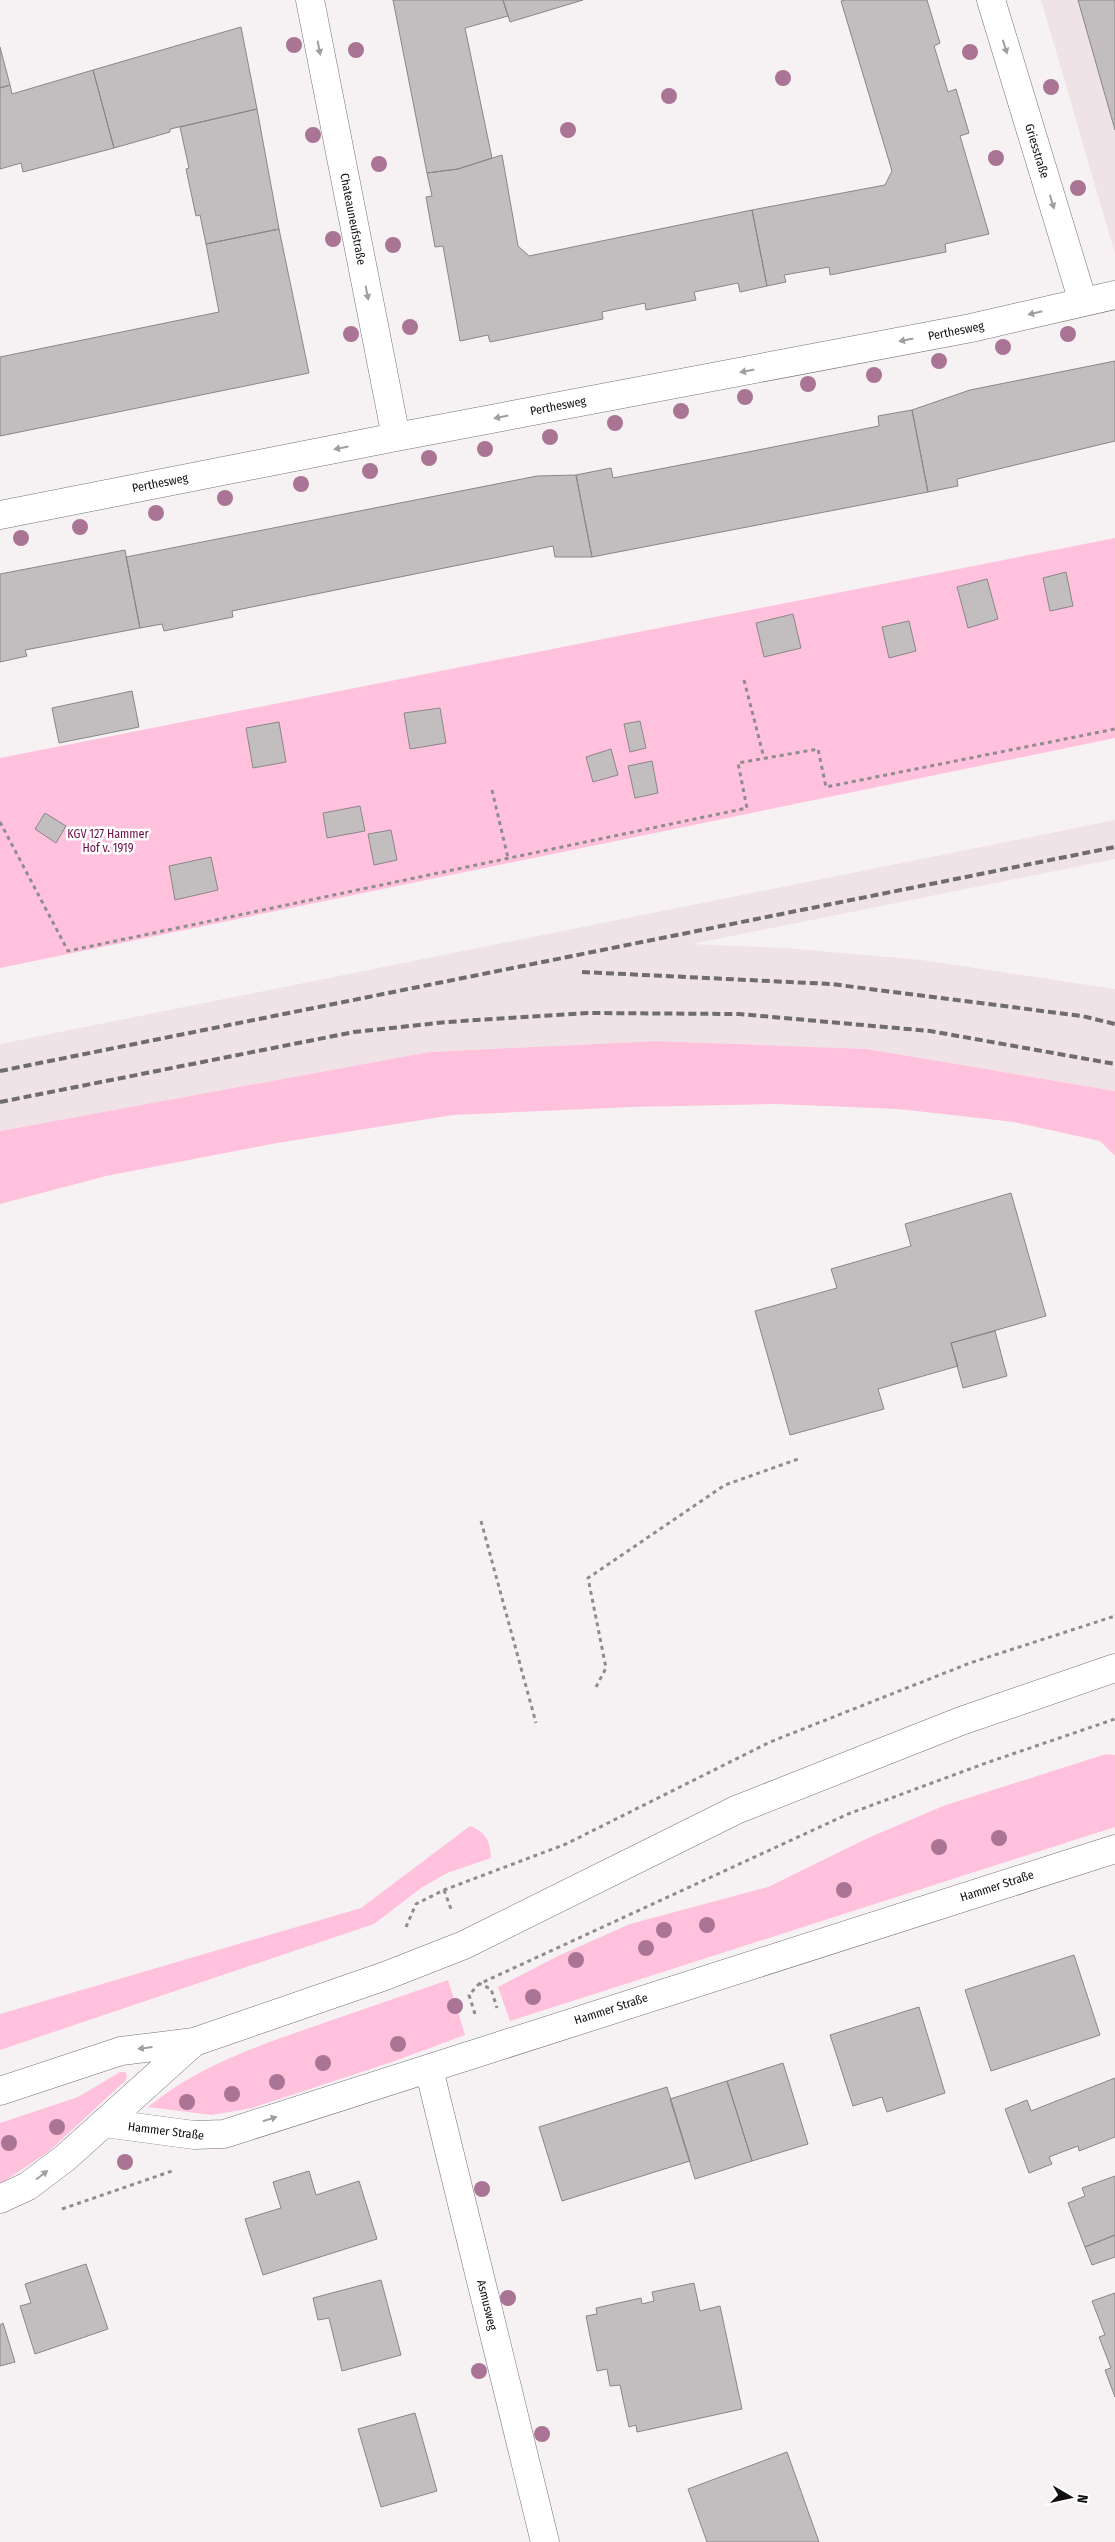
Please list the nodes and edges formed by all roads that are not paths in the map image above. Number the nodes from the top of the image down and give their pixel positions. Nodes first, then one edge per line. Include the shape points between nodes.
1 (310, 0) edge
2 (991, 0) edge
3 (1115, 295) edge
4 (1082, 302) junction
5 (396, 437) junction
6 (0, 515) edge
7 (1115, 1668) edge
8 (1115, 1849) edge
9 (194, 2042) junction
10 (429, 2069) junction
11 (0, 2091) edge
12 (104, 2123) junction
13 (0, 2199) edge
14 (545, 2542) edge

1 -> 5 street, Chateauneufstraße
2 -> 4 street, Griesstraße
3 - 4 street, Perthesweg
4 -> 5 street, Perthesweg via 971,328
5 -> 6 street, Perthesweg
7 - 9 street, Hammer Straße via 961,1721 736,1810 464,1945
8 - 10 street, Hammer Straße
9 -> 11 street, Hammer Straße via 121,2051
9 - 12 street, Hammer Straße
12 -> 10 street, Hammer Straße via 194,2135 224,2134
10 - 14 street, Asmusweg
13 -> 12 street, Hammer Straße via 28,2186

